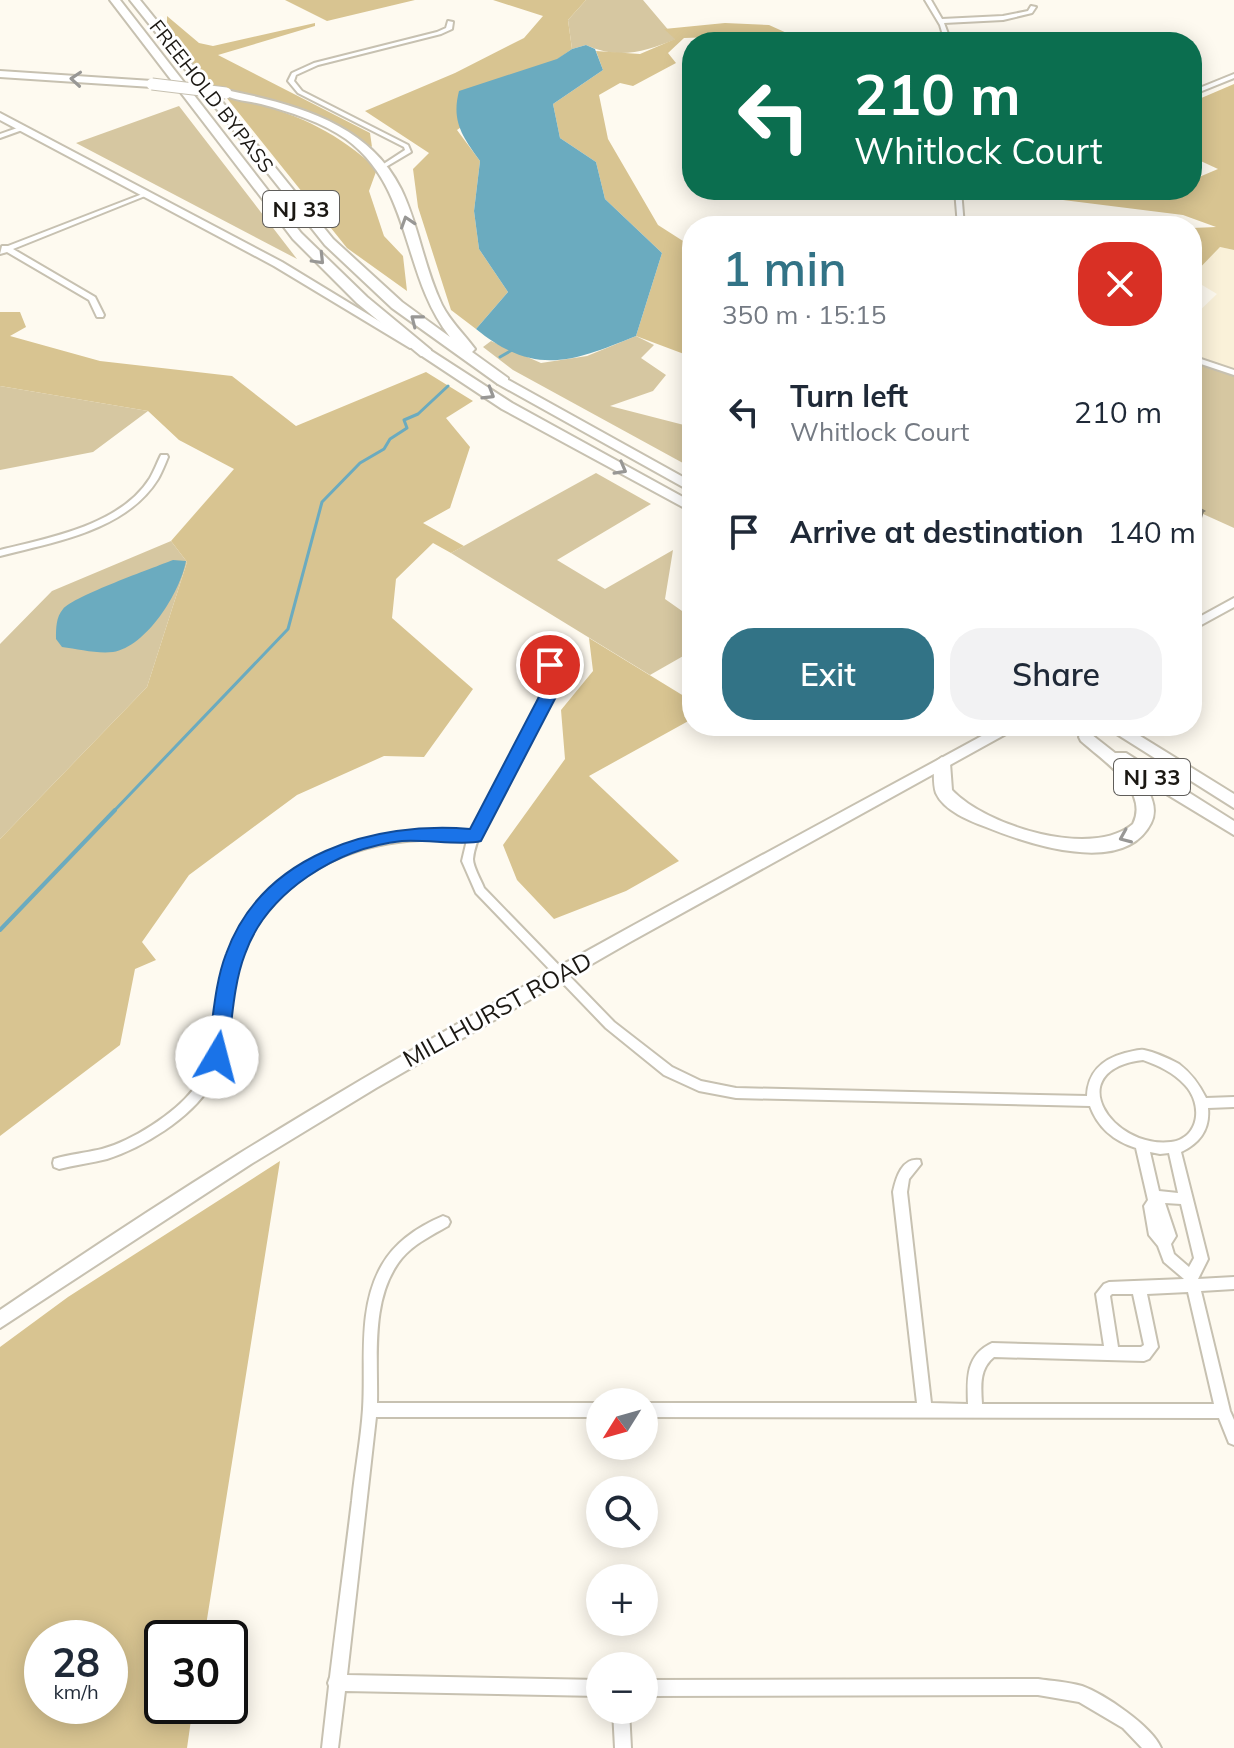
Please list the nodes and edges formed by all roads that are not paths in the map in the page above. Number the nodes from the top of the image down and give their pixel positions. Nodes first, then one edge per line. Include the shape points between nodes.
1 (115, 0) edge
2 (135, 0) edge
3 (928, 0) edge
4 (1033, 7) dead end
5 (941, 21) junction
6 (450, 22) dead end
7 (945, 32) edge
8 (0, 74) edge
9 (1234, 76) edge
10 (1202, 89) edge
11 (0, 116) edge
12 (23, 128) junction
13 (0, 136) edge
14 (382, 167) junction
15 (147, 194) junction
16 (3, 248) edge
17 (100, 315) dead end
18 (426, 353) junction
19 (1202, 362) edge
20 (1234, 373) edge
21 (503, 381) junction
22 (164, 457) dead end
23 (682, 482) edge
24 (682, 502) edge
25 (0, 553) edge
26 (1234, 602) edge
27 (1202, 620) edge
28 (550, 665) dead end
29 (992, 736) edge
30 (1128, 736) edge
31 (1087, 737) joint
32 (942, 763) junction
33 (1234, 802) edge
34 (1234, 829) edge
35 (475, 836) junction
36 (559, 974) junction
37 (1094, 1101) junction
38 (1234, 1102) edge
39 (1206, 1103) junction
40 (1142, 1146) junction
41 (1174, 1148) junction
42 (59, 1163) dead end
43 (915, 1164) dead end
44 (1154, 1198) junction
45 (1186, 1199) junction
46 (443, 1222) dead end
47 (1192, 1282) junction
48 (1234, 1283) edge
49 (1139, 1288) junction
50 (0, 1320) edge
51 (1112, 1353) junction
52 (370, 1410) junction
53 (586, 1410) edge
54 (658, 1410) edge
55 (925, 1410) junction
56 (975, 1410) junction
57 (1223, 1411) junction
58 (1234, 1438) edge
59 (336, 1683) junction
60 (586, 1688) edge
61 (658, 1688) edge
62 (622, 1724) edge
63 (330, 1748) edge
64 (623, 1748) edge
65 (1153, 1748) edge

1 -> 18 highway, FREEHOLD BYPASS / NJ 33 via 297,236
21 -> 2 highway, FREEHOLD BYPASS / NJ 33 via 397,305 329,242
3 - 5 street
4 - 5 street via 1011,17
5 - 7 street
6 - 14 street via 449,29 439,33 294,74 291,81 300,92 406,146 405,156
14 -> 8 highway, bridge via 355,141 322,122 226,93
9 - 10 street
11 - 12 main road
12 - 13 street
12 - 15 main road
21 -> 14 highway via 471,353 435,305 396,190
15 - 16 street
15 - 18 main road
16 - 17 street via 92,299
18 -> 24 highway, NJ 33 via 507,406
19 - 20 street
21 - 23 highway, NJ 33
22 - 25 street via 157,477 108,519 84,531
26 - 27 street
28 - 35 street via 549,693
29 - 32 street, MILLHURST ROAD
30 - 33 highway, NJ 33
31 -> 32 highway via 1133,781 1147,809 1137,832 1104,844 1054,843 963,810 944,792
31 - 34 highway, NJ 33
32 - 36 street, MILLHURST ROAD
35 - 36 street via 467,861 480,890
35 - 42 street via 438,833 364,842 317,862 274,892 234,956 217,1057 205,1084 175,1113 116,1150
36 - 37 street via 640,1050 699,1086 736,1093
36 - 50 street, MILLHURST ROAD via 225,1170
37 - 39 street via 1099,1071 1110,1061 1143,1055 1193,1079
37 - 40 street via 1109,1127
38 - 39 street
39 - 41 street via 1205,1126 1196,1139
40 - 41 street
40 - 44 street
41 - 45 street
43 - 55 street via 903,1177 900,1192
44 - 45 street
44 - 47 street via 1169,1236 1164,1243 1169,1258
45 - 47 street via 1201,1259
46 - 52 street via 413,1239 383,1274 374,1316
47 - 48 street
47 - 49 street
47 - 57 street
49 - 51 street via 1109,1288 1103,1294
49 - 51 street via 1151,1347 1144,1354
51 - 56 street via 992,1350 976,1364
52 - 53 street
52 - 59 street
54 - 55 street
55 - 56 street
56 - 57 street
57 - 58 street
59 - 60 street
59 - 63 street
61 - 65 street via 1038,1687 1081,1694 1129,1722
62 - 64 street

